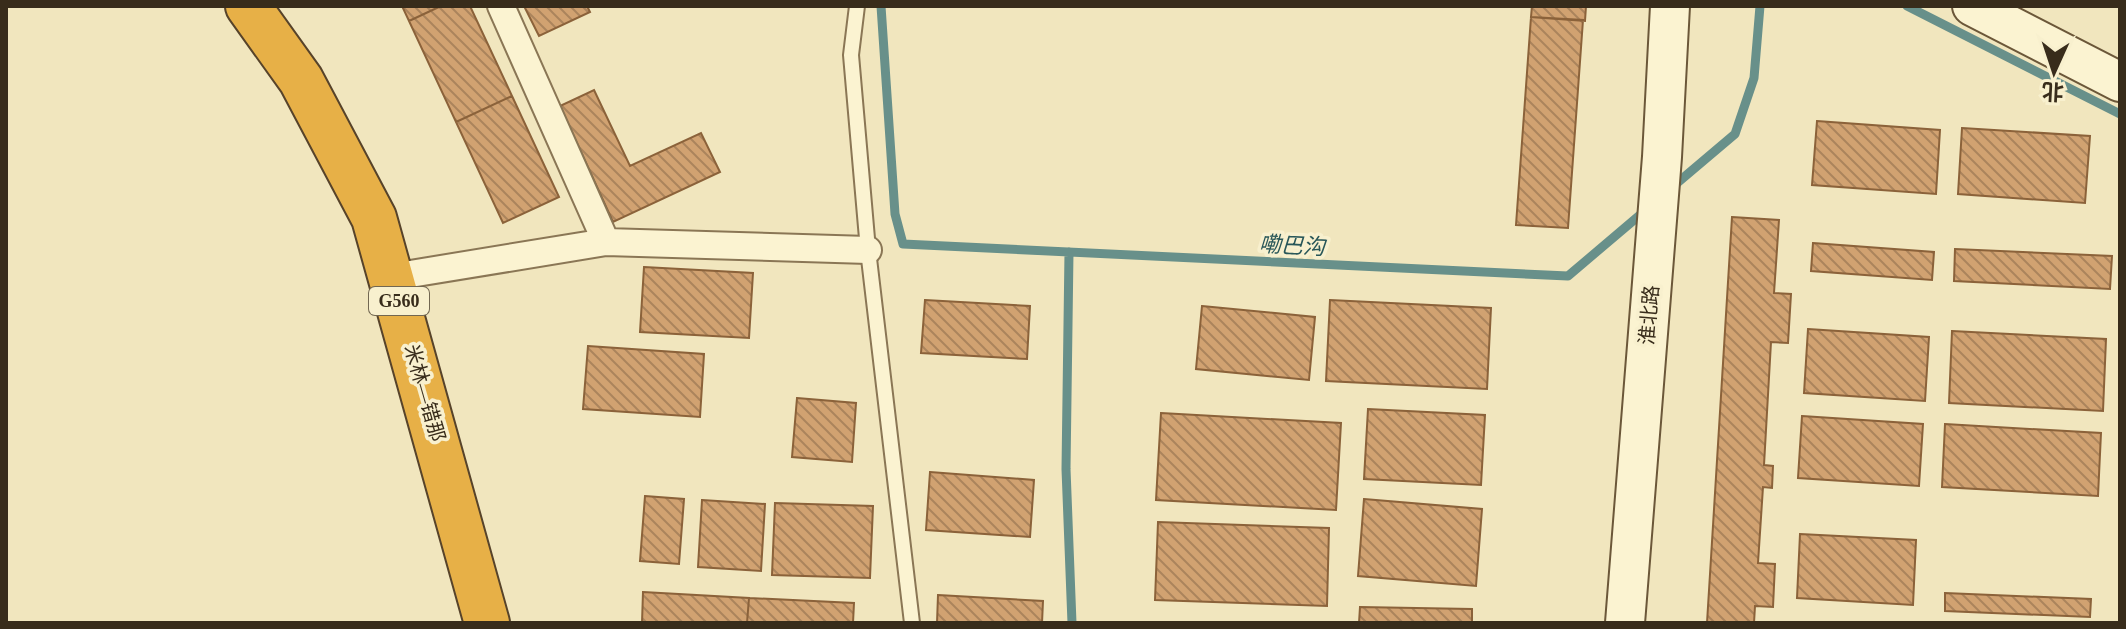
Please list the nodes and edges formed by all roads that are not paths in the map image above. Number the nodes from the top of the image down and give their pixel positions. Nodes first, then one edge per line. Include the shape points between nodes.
1 (248, 6) edge
2 (501, 6) edge
3 (857, 6) edge
4 (1670, 6) edge
5 (1972, 6) edge
6 (2120, 82) edge
7 (606, 242) junction
8 (868, 250) junction
9 (392, 277) junction
10 (487, 623) edge
11 (912, 623) edge
12 (1625, 623) edge

1 - 9 highway, 米林—错那 / G560 via 301,80 374,218
2 - 7 street
3 - 8 lane via 851,55
4 - 12 street, 淮北路
5 - 6 street
7 - 8 street
7 - 9 street
8 - 11 lane
9 - 10 highway, 米林—错那 / G560

